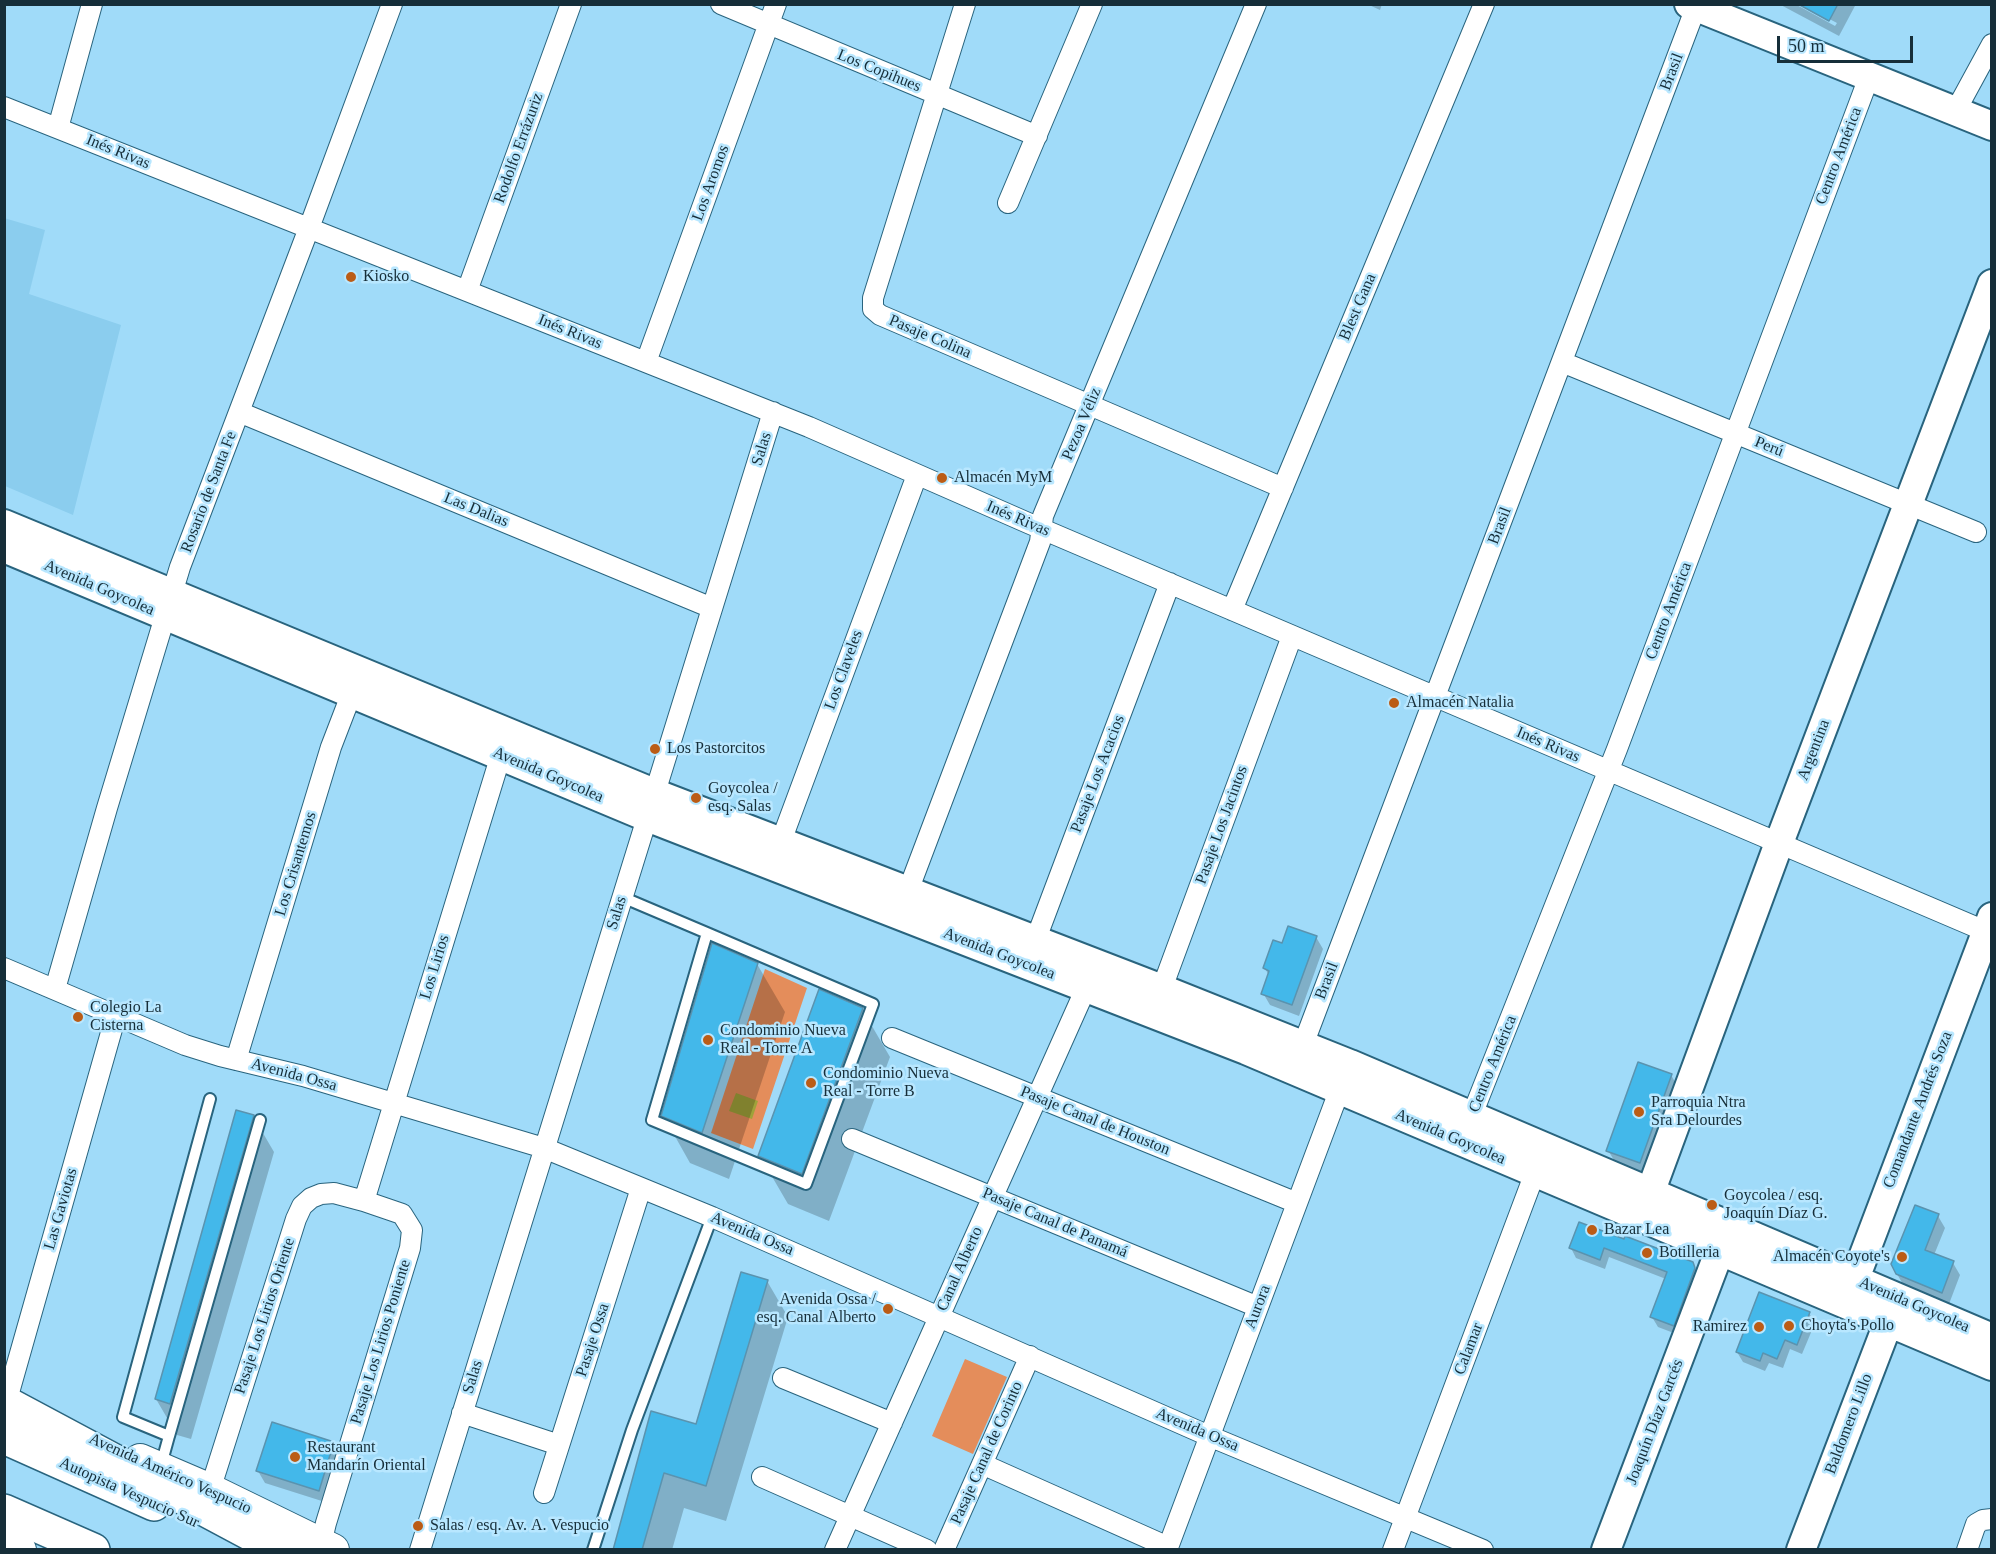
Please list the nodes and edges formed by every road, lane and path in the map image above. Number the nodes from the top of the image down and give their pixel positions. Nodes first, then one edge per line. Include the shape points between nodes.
1 (92, 4) edge
2 (392, 4) edge
3 (571, 4) edge
4 (721, 4) edge
5 (776, 4) edge
6 (966, 4) edge
7 (1092, 4) edge
8 (1256, 4) edge
9 (1484, 4) edge
10 (1700, 7) edge
11 (768, 26) junction
12 (1992, 44) edge
13 (1869, 77) junction
14 (937, 95) junction
15 (4, 107) edge
16 (1955, 112) junction
17 (1992, 126) edge
18 (58, 128) junction
19 (1036, 136) junction
20 (1008, 203) dead end
21 (309, 228) junction
22 (1992, 284) edge
23 (467, 291) junction
24 (646, 362) junction
25 (1562, 362) junction
26 (1089, 405) junction
27 (239, 412) junction
28 (773, 412) junction
29 (1736, 433) junction
30 (917, 475) junction
31 (1282, 488) junction
32 (1908, 504) junction
33 (4, 524) edge
34 (1041, 529) junction
35 (1976, 532) dead end
36 (4, 548) edge
37 (1170, 584) junction
38 (169, 604) junction
39 (712, 608) junction
40 (1232, 610) junction
41 (1292, 636) junction
42 (356, 682) junction
43 (1436, 697) junction
44 (504, 744) junction
45 (1609, 771) junction
46 (651, 805) junction
47 (1779, 843) junction
48 (776, 854) junction
49 (622, 897) junction
50 (899, 902) junction
51 (1990, 928) edge
52 (707, 933) junction
53 (1031, 953) junction
54 (4, 968) edge
55 (1086, 988) junction
56 (55, 989) junction
57 (1157, 1001) junction
58 (116, 1015) junction
59 (892, 1038) dead end
60 (1303, 1045) junction
61 (236, 1060) junction
62 (1345, 1077) junction
63 (1037, 1097) junction
64 (210, 1099) dead end
65 (394, 1102) junction
66 (260, 1120) dead end
67 (1466, 1129) junction
68 (852, 1139) dead end
69 (544, 1148) junction
70 (1540, 1160) junction
71 (641, 1188) junction
72 (992, 1197) junction
73 (364, 1201) junction
74 (1297, 1203) junction
75 (1645, 1205) junction
76 (712, 1217) junction
77 (1724, 1238) junction
78 (1850, 1292) junction
79 (1258, 1307) junction
80 (1893, 1310) junction
81 (940, 1315) junction
82 (1992, 1338) edge
83 (1030, 1356) junction
84 (1992, 1366) edge
85 (783, 1378) dead end
86 (5, 1402) edge
87 (462, 1413) junction
88 (892, 1423) junction
89 (169, 1436) junction
90 (1209, 1436) junction
91 (4, 1437) edge
92 (560, 1445) junction
93 (982, 1464) junction
94 (160, 1468) junction
95 (762, 1477) dead end
96 (210, 1490) junction
97 (544, 1493) dead end
98 (4, 1510) edge
99 (851, 1515) junction
100 (1405, 1516) junction
101 (1992, 1520) edge
102 (4, 1535) edge
103 (4, 1542) edge
104 (327, 1547) edge
105 (1167, 1548) edge
106 (20, 1550) edge
107 (43, 1550) edge
108 (93, 1550) edge
109 (254, 1550) edge
110 (281, 1550) edge
111 (420, 1550) edge
112 (592, 1550) edge
113 (835, 1550) edge
114 (927, 1550) edge
115 (944, 1550) edge
116 (1393, 1550) edge
117 (1483, 1550) edge
118 (1606, 1550) edge
119 (1801, 1550) edge
120 (1967, 1550) edge

1 - 18 street
2 - 21 street, Rosario de Santa Fe
3 - 23 street, Rodolfo Errázuriz
4 - 11 street, Los Copihues
5 - 11 street, Los Aromos
6 - 14 street, Pasaje Colina
7 - 19 street
8 - 26 street, Pezoa Véliz
9 - 31 street, Blest Gana
10 - 13 street
10 - 25 street, Brasil
11 - 14 street, Los Copihues
11 - 24 street, Los Aromos
12 - 16 street
13 - 16 street
13 - 29 street, Centro América
14 - 19 street, Los Copihues
14 - 26 street, Pasaje Colina via 873,298 873,309
15 - 18 street, Inés Rivas
16 - 17 street
18 - 21 street, Inés Rivas
19 - 20 street
21 - 23 street, Inés Rivas
21 - 27 street, Rosario de Santa Fe
22 - 32 street, Argentina
23 - 24 street, Inés Rivas
24 - 28 street, Inés Rivas
25 - 29 street, Perú
25 - 43 street, Brasil
26 - 31 street, Pasaje Colina
26 - 34 street, Pezoa Véliz
27 - 38 street, Rosario de Santa Fe
27 - 39 street, Las Dalias
28 - 30 street, Inés Rivas
28 - 39 street, Salas
29 - 32 street, Perú
29 - 45 street, Centro América
30 - 34 street, Inés Rivas
30 - 48 street, Los Claveles
31 - 40 street, Blest Gana
32 - 35 street, Perú
32 - 47 street, Argentina
33 - 38 street, Avenida Goycolea
34 - 37 street, Inés Rivas
34 - 50 street, Pezoa Véliz via 1040,542
36 - 38 street, Avenida Goycolea
37 - 40 street, Inés Rivas
37 - 53 street, Pasaje Los Acacios
38 - 42 street, Avenida Goycolea
38 - 56 street, Rosario de Santa Fe
39 - 46 street, Salas
40 - 41 street, Inés Rivas
41 - 43 street, Inés Rivas
41 - 57 street, Pasaje Los Jacintos
42 - 44 street, Avenida Goycolea
42 - 61 street, Los Crisantemos via 331,747
43 - 45 street, Inés Rivas
43 - 60 street, Brasil
44 - 46 street, Avenida Goycolea
44 - 65 street, Los Lirios
45 - 47 street, Inés Rivas
45 - 67 street, Centro América
46 - 48 street, Avenida Goycolea
46 - 49 street, Salas
47 - 51 street, Inés Rivas
47 - 75 street, Argentina
48 - 50 street, Avenida Goycolea
49 - 52 lane
49 - 69 street, Salas
50 - 53 street, Avenida Goycolea
51 - 78 street, Comandante Andrés Soza
52 - 52 lane via 873,1005 806,1184 652,1120
53 - 55 street, Avenida Goycolea
53 - 57 street, Avenida Goycolea
54 - 56 street, Avenida Ossa
55 - 57 street, Avenida Goycolea
55 - 63 street, Canal Alberto
56 - 58 street, Avenida Ossa
57 - 60 street, Avenida Goycolea
57 - 62 street, Avenida Goycolea via 1246,1050
58 - 61 street, Avenida Ossa via 185,1045
58 - 86 street, Las Gaviotas
59 - 63 street, Pasaje Canal de Houston
60 - 62 street, Avenida Goycolea
61 - 65 street, Avenida Ossa
62 - 67 street, Avenida Goycolea
62 - 74 street, Aurora
63 - 72 street, Canal Alberto
63 - 74 street, Pasaje Canal de Houston
64 - 89 lane via 123,1417
65 - 69 street, Avenida Ossa
65 - 73 street, Los Lirios
66 - 89 lane
67 - 70 street, Avenida Goycolea
68 - 72 street, Pasaje Canal de Panamá
69 - 71 street, Avenida Ossa
69 - 87 street, Salas
70 - 75 street, Avenida Goycolea
70 - 100 street, Calamar
71 - 76 street, Avenida Ossa
71 - 92 street, Pasaje Ossa
72 - 79 street, Pasaje Canal de Panamá
72 - 81 street, Canal Alberto
73 - 96 street, Pasaje Los Lirios Oriente via 334,1193 321,1194 302,1206
73 - 104 street, Pasaje Los Lirios Poniente via 402,1214 412,1230 412,1239
74 - 79 street, Aurora
75 - 77 street, Avenida Goycolea
76 - 81 street, Avenida Ossa
76 - 112 lane via 632,1430
77 - 78 street, Avenida Goycolea
77 - 118 street, Joaquín Díaz Garcés
78 - 80 street, Avenida Goycolea
79 - 90 street, Aurora
80 - 82 street, Avenida Goycolea
80 - 84 street, Avenida Goycolea
80 - 119 street, Baldomero Lillo
81 - 83 street, Avenida Ossa
81 - 88 street, Canal Alberto
83 - 90 street, Avenida Ossa
83 - 93 street, Pasaje Canal de Corinto
85 - 88 street
86 - 94 main road, Avenida Américo Vespucio
86 - 110 highway
87 - 92 street, Salas
87 - 111 street, Salas
88 - 99 street, Canal Alberto
89 - 94 lane
90 - 100 street, Avenida Ossa
90 - 105 street, Aurora
91 - 109 highway, Autopista Vespucio Sur
92 - 97 street, Pasaje Ossa
93 - 105 street
93 - 115 street, Pasaje Canal de Corinto
94 - 96 main road, Avenida Américo Vespucio
95 - 99 street
96 - 104 main road, Avenida Américo Vespucio
98 - 108 highway
99 - 113 street, Canal Alberto
99 - 114 street
100 - 116 street, Calamar
100 - 117 street, Avenida Ossa
101 - 120 street via 1977,1524
102 - 107 highway
103 - 106 main road

